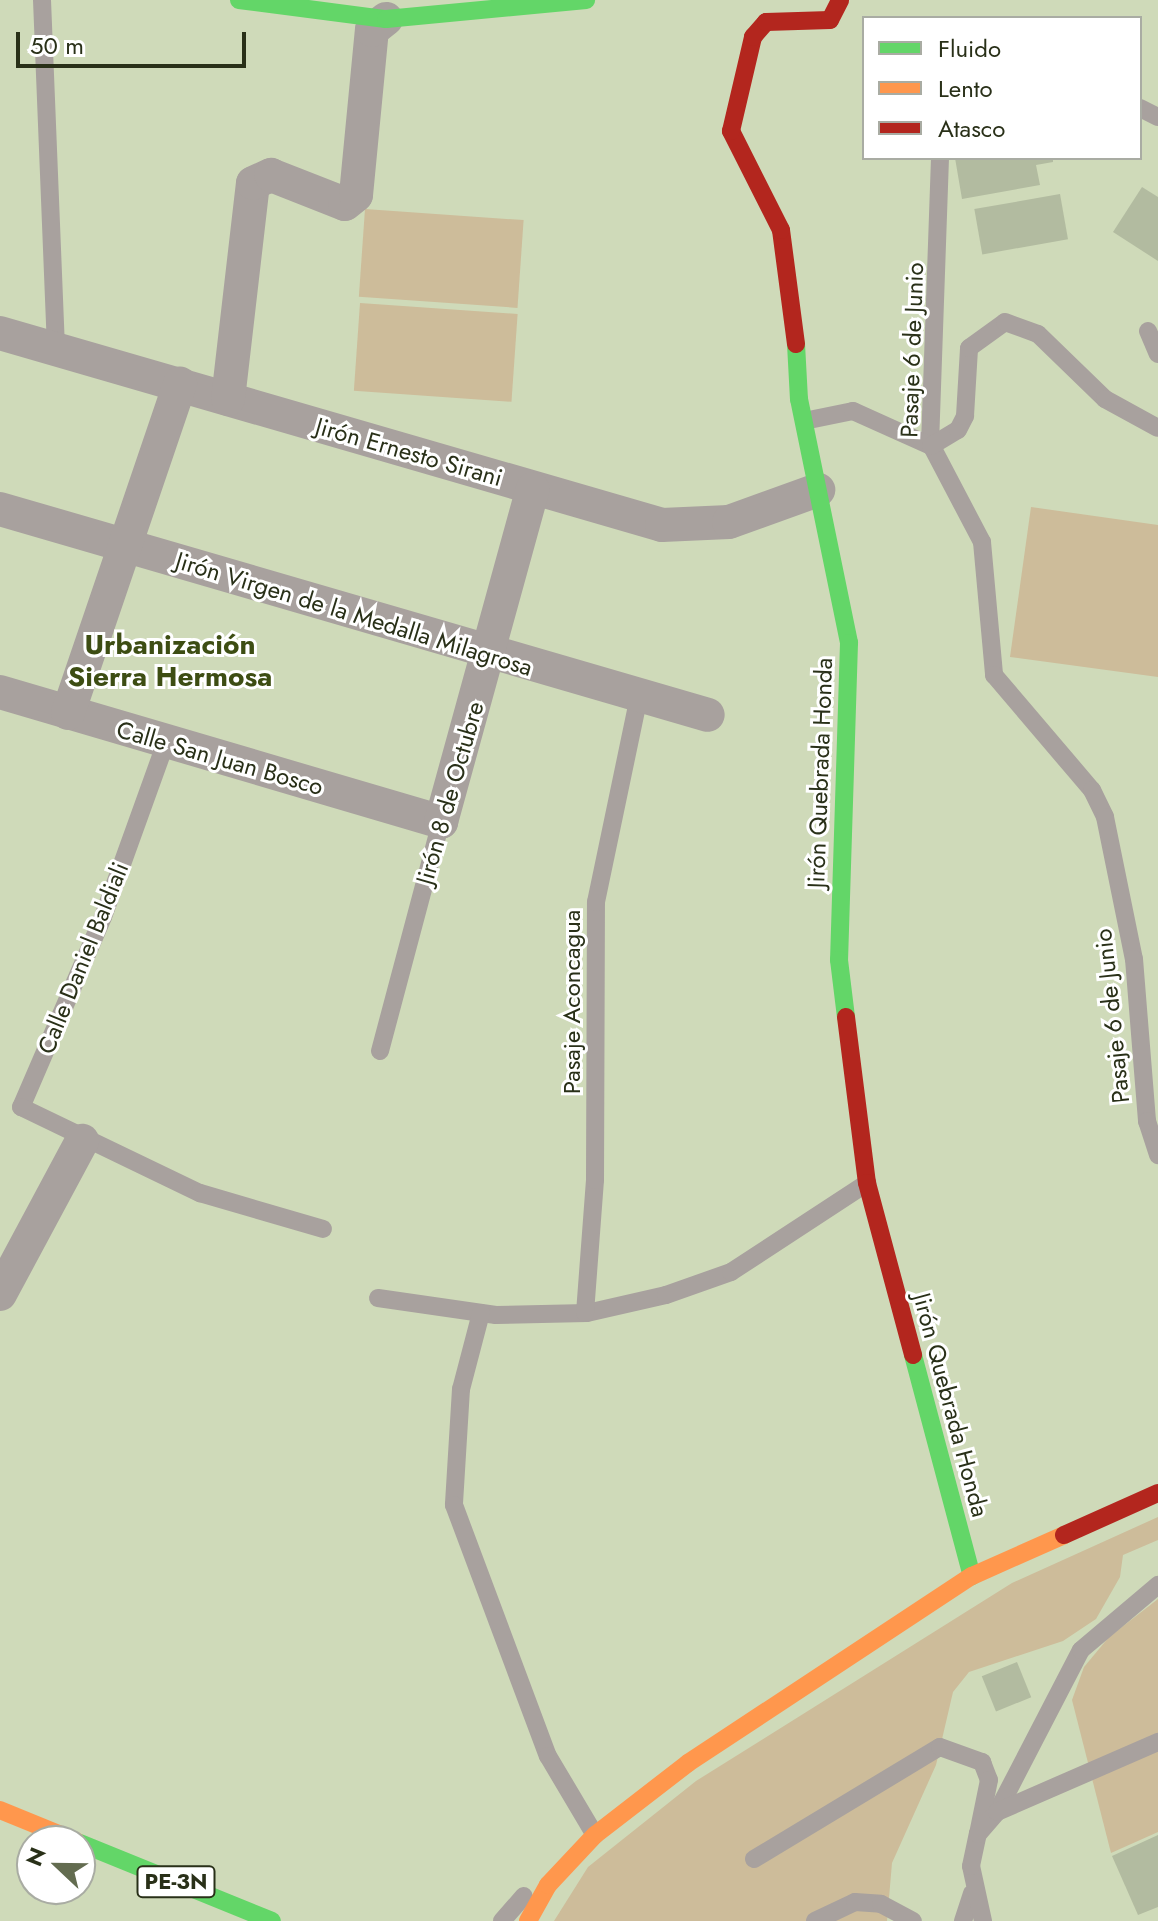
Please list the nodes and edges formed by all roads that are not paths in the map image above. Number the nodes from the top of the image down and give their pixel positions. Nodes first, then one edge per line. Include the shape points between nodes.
1 (42, 0) edge
2 (239, 0) edge
3 (586, 0) edge
4 (840, 0) edge
5 (386, 19) junction
6 (940, 160) edge
7 (1148, 331) dead end
8 (0, 333) edge
9 (56, 348) junction
10 (1158, 354) edge
11 (180, 384) junction
12 (228, 399) junction
13 (804, 421) junction
14 (1158, 428) edge
15 (931, 446) junction
16 (533, 489) junction
17 (818, 490) junction
18 (0, 509) edge
19 (125, 546) junction
20 (489, 656) junction
21 (0, 692) edge
22 (639, 696) junction
23 (68, 713) junction
24 (708, 715) dead end
25 (166, 742) junction
26 (441, 822) junction
27 (380, 1051) dead end
28 (82, 1141) junction
29 (1158, 1155) edge
30 (867, 1183) junction
31 (323, 1229) dead end
32 (0, 1294) edge
33 (378, 1298) dead end
34 (481, 1313) junction
35 (585, 1313) junction
36 (1158, 1493) edge
37 (972, 1576) junction
38 (1158, 1585) edge
39 (1158, 1742) edge
40 (0, 1810) edge
41 (997, 1812) junction
42 (37, 1825) edge
43 (978, 1834) junction
44 (595, 1835) junction
45 (96, 1849) edge
46 (754, 1859) dead end
47 (549, 1884) junction
48 (972, 1893) junction
49 (272, 1921) edge
50 (502, 1921) edge
51 (528, 1921) edge
52 (815, 1921) edge
53 (913, 1921) edge
54 (963, 1921) edge
55 (983, 1921) edge

1 - 9 lane
2 - 5 main road
3 - 5 main road
4 - 13 main road, Jirón Quebrada Honda via 830,20 813,26 766,22 753,37 732,104 731,131 781,230 791,271
5 - 12 street via 372,30 356,195 345,204 271,175 253,183
6 - 15 lane, Pasaje 6 de Junio
7 - 10 lane
8 - 9 street, Jirón Ernesto Sirani
9 - 11 street, Jirón Ernesto Sirani
11 - 12 street, Jirón Ernesto Sirani
11 - 19 street
12 - 16 street, Jirón Ernesto Sirani
13 - 15 lane via 853,411
13 - 17 main road, Jirón Quebrada Honda
14 - 15 lane via 1105,399 1038,334 1005,322 969,348 965,416 958,430
15 - 29 lane, Pasaje 6 de Junio via 982,542 994,675 1092,790 1105,817 1134,959 1147,1121
16 - 17 street, Jirón Ernesto Sirani via 698,528
16 - 20 street, Jirón 8 de Octubre
17 - 30 main road, Jirón Quebrada Honda via 853,687 840,818 839,960
18 - 19 street, Jirón Virgen de la Medalla Milagrosa
19 - 20 street, Jirón Virgen de la Medalla Milagrosa
19 - 23 street
20 - 22 street, Jirón Virgen de la Medalla Milagrosa
20 - 26 street, Jirón 8 de Octubre
21 - 23 street, Calle San Juan Bosco
22 - 24 street, Jirón Virgen de la Medalla Milagrosa
22 - 35 lane, Pasaje Aconcagua via 596,902 595,1180
23 - 25 street, Calle San Juan Bosco
25 - 26 street, Calle San Juan Bosco
25 - 28 lane, Calle Daniel Baldiali via 103,917 21,1105
26 - 27 lane, Jirón 8 de Octubre
28 - 31 lane, Calle Daniel Baldiali via 200,1193
28 - 32 street
30 - 35 lane via 731,1272
30 - 37 main road, Jirón Quebrada Honda
33 - 34 lane
34 - 35 lane
34 - 44 lane via 461,1389 454,1505 548,1756
36 - 37 main road
37 - 44 main road via 688,1763
38 - 41 lane via 1081,1650
39 - 41 lane
40 - 42 main road, PE-3N
41 - 43 lane
43 - 46 lane via 989,1780 982,1762 940,1747
43 - 48 lane
44 - 47 main road
45 - 49 main road, PE-3N
47 - 50 lane via 533,1887
47 - 51 main road
48 - 54 lane
48 - 55 lane
52 - 53 lane via 855,1902 881,1904

